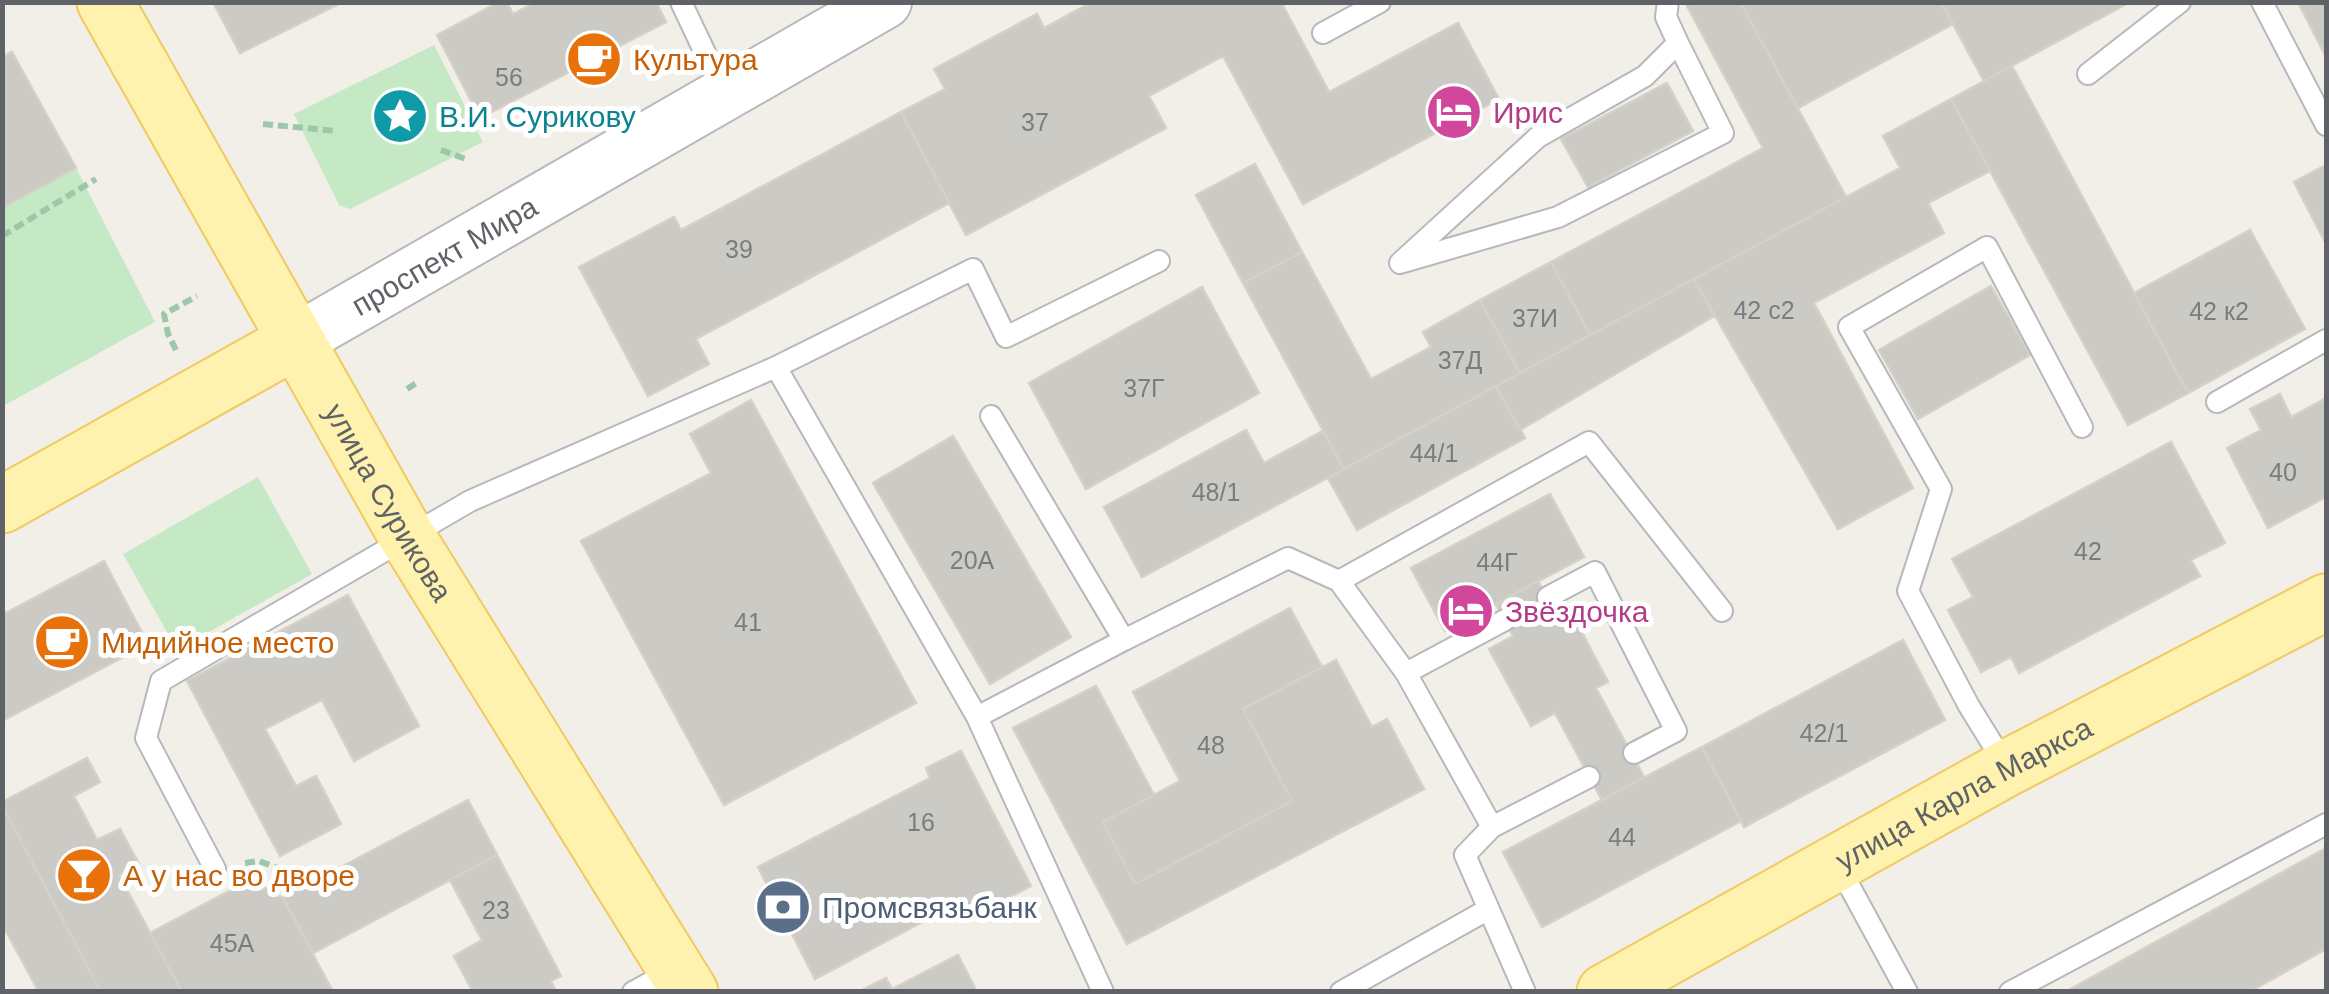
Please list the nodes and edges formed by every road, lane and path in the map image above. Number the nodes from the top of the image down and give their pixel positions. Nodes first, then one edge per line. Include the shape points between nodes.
1 (105, 2) edge
2 (680, 2) edge
3 (885, 2) edge
4 (1380, 2) edge
5 (1668, 2) edge
6 (2180, 2) edge
7 (2262, 2) edge
8 (1323, 33) dead end
9 (1678, 43) junction
10 (2088, 74) dead end
11 (724, 94) junction
12 (263, 124) dead end
13 (2326, 126) edge
14 (336, 131) dead end
15 (441, 150) dead end
16 (466, 159) dead end
17 (96, 179) dead end
18 (2, 236) edge
19 (1159, 261) dead end
20 (196, 296) dead end
21 (295, 340) junction
22 (2326, 340) edge
23 (179, 356) dead end
24 (776, 367) junction
25 (418, 382) dead end
26 (407, 389) dead end
27 (2217, 402) dead end
28 (992, 416) dead end
29 (2082, 428) dead end
30 (2, 505) edge
31 (406, 535) junction
32 (1338, 581) junction
33 (1548, 598) dead end
34 (2326, 602) edge
35 (1722, 610) dead end
36 (1505, 620) dead end
37 (1124, 640) junction
38 (1406, 674) junction
39 (977, 717) junction
40 (1634, 753) dead end
41 (2007, 768) junction
42 (1589, 777) dead end
43 (2326, 824) edge
44 (1492, 826) junction
45 (1837, 863) junction
46 (215, 869) joint
47 (291, 873) dead end
48 (1486, 910) junction
49 (666, 984) edge
50 (1103, 992) edge
51 (1341, 992) edge
52 (1526, 992) edge
53 (1605, 992) edge
54 (1907, 992) edge
55 (2010, 992) edge

1 - 21 main road, улица Сурикова
2 - 11 lane
3 - 11 main road, проспект Мира
4 - 8 lane
5 - 9 lane via 1666,16
6 - 10 lane
7 - 13 lane
9 - 9 lane via 1723,133 1558,218 1400,263 1538,137 1645,76
11 - 21 main road, проспект Мира
12 - 14 path
15 - 16 path
17 - 18 path
19 - 24 lane via 1006,337 973,269
20 - 23 path via 164,314
21 - 30 main road, проспект Мира
21 - 31 main road, улица Сурикова
22 - 27 lane
24 - 31 lane
24 - 39 lane
25 - 26 path
28 - 37 lane
29 - 41 lane via 1987,247 1848,327 1941,489 1908,591
31 - 46 lane via 161,680 146,738
31 - 49 main road, улица Сурикова
32 - 35 lane via 1589,442
32 - 37 lane via 1288,558
32 - 38 lane
33 - 40 lane via 1595,572 1676,731
34 - 41 main road, улица Карла Маркса
36 - 38 lane
37 - 39 lane
38 - 44 lane
39 - 50 lane
41 - 45 main road, улица Карла Маркса
42 - 44 lane
43 - 55 lane
44 - 48 lane via 1465,855
45 - 53 main road, улица Карла Маркса
45 - 54 lane
46 - 47 path via 260,861
48 - 51 lane
48 - 52 lane

